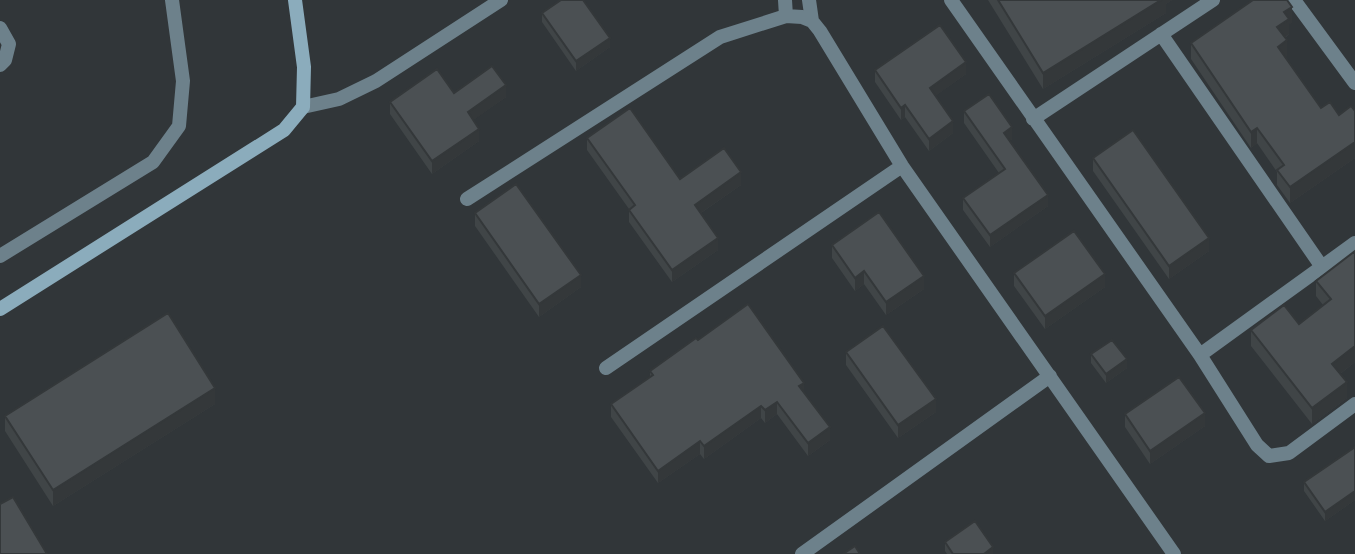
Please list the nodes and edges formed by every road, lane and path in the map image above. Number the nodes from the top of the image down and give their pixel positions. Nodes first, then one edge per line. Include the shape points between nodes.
1 (172, 0) edge
2 (295, 0) edge
3 (500, 0) edge
4 (785, 0) edge
5 (809, 0) edge
6 (1213, 0) edge
7 (1294, 0) edge
8 (952, 1) edge
9 (786, 16) junction
10 (812, 21) junction
11 (0, 28) edge
12 (1161, 34) junction
13 (0, 65) edge
14 (1355, 83) edge
15 (303, 107) junction
16 (1033, 119) junction
17 (902, 166) junction
18 (467, 199) dead end
19 (1355, 243) edge
20 (0, 256) edge
21 (1322, 267) junction
22 (0, 309) edge
23 (1200, 355) junction
24 (607, 368) dead end
25 (1050, 376) junction
26 (1355, 404) edge
27 (802, 554) edge
28 (1174, 554) edge

1 - 20 street via 183,81 179,126 153,162
2 - 15 street via 304,67
3 - 15 street via 376,81 339,99
4 - 9 street
5 - 10 street
6 - 12 street
7 - 14 street
8 - 16 street
9 - 10 street
9 - 18 street via 720,37
10 - 17 street
11 - 13 street via 9,44
12 - 16 street
12 - 21 street
15 - 22 street via 284,130
16 - 23 street
17 - 24 street
17 - 25 street
19 - 21 street
21 - 23 street
23 - 26 street via 1256,445 1269,456 1289,453
25 - 27 street
25 - 28 street

